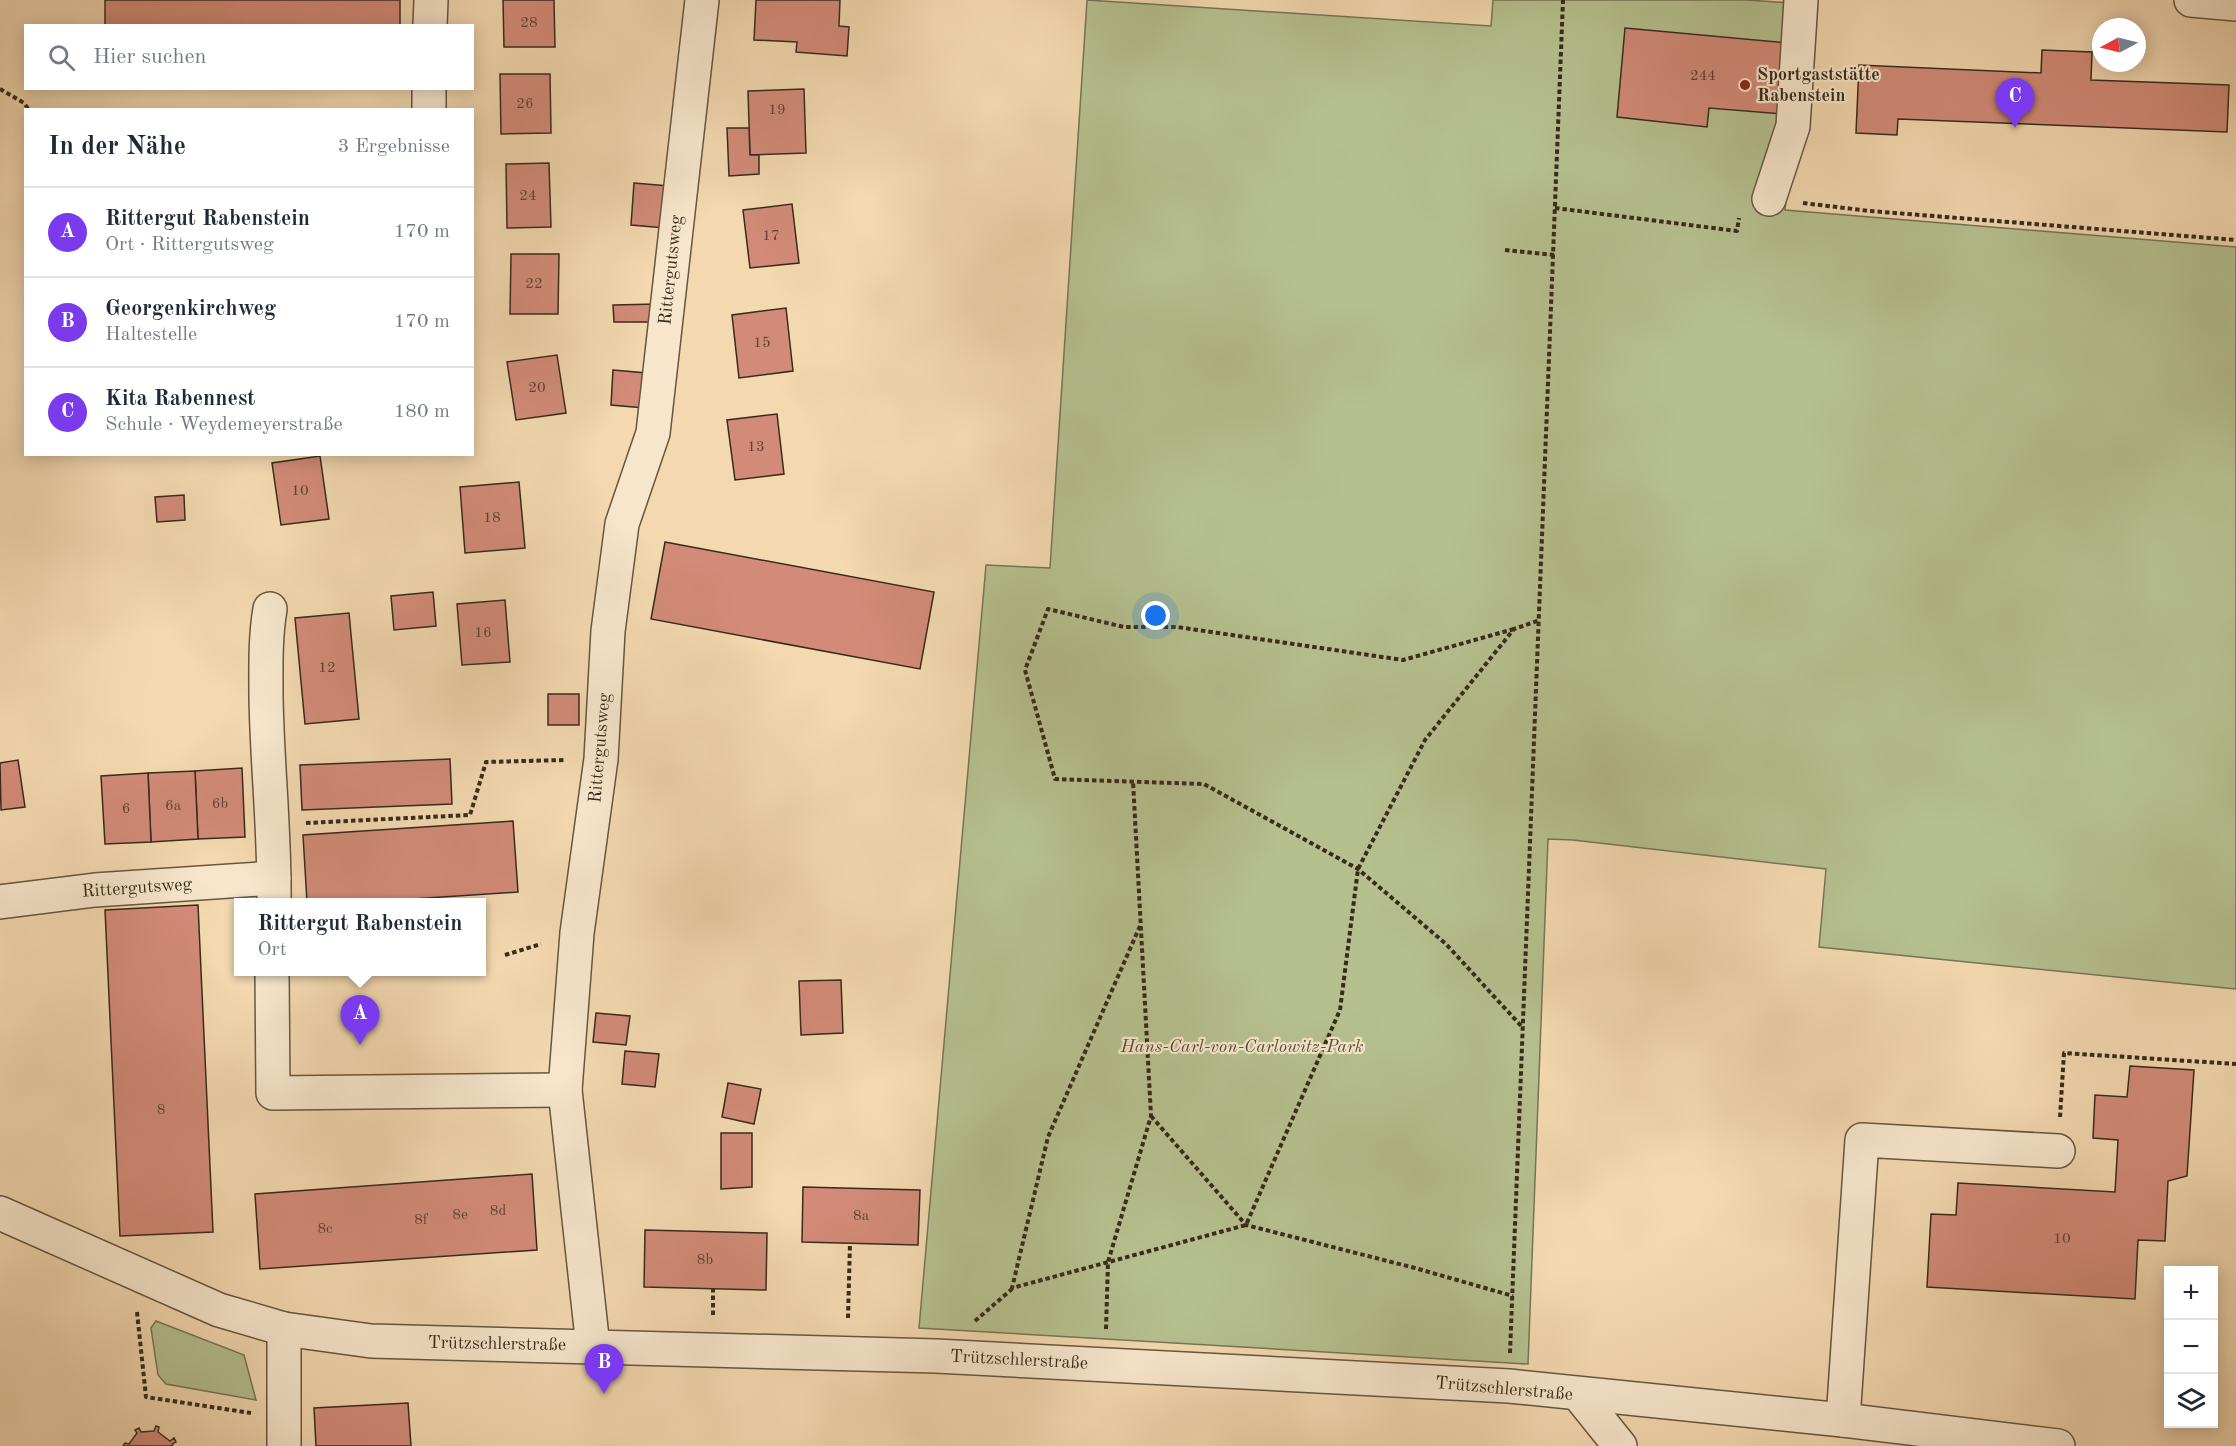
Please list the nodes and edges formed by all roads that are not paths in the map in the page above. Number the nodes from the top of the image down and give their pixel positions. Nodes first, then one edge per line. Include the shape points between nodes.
1 (431, 0) edge
2 (702, 0) edge
3 (1801, 0) edge
4 (2191, 0) edge
5 (2236, 4) edge
6 (430, 24) edge
7 (429, 90) edge
8 (429, 108) edge
9 (1769, 200) road end
10 (270, 609) dead end
11 (274, 890) edge
12 (0, 902) edge
13 (272, 976) edge
14 (565, 1090) junction
15 (2058, 1151) road end
16 (0, 1213) edge
17 (284, 1329) junction
18 (593, 1347) junction
19 (1579, 1395) junction
20 (1844, 1420) junction
21 (284, 1432) edge
22 (1620, 1446) edge
23 (2058, 1446) edge

1 - 6 street
2 - 14 street, Rittergutsweg via 653,433 622,524 608,631 602,759 577,933
3 - 9 street via 1793,126
4 - 5 street
7 - 8 street
10 - 11 street, Rittergutsweg via 265,636
11 - 12 street, Rittergutsweg via 95,890
13 - 14 street via 273,1094
14 - 18 street, Rittergutsweg
15 - 20 street via 1862,1140
16 - 17 street, Trützschlerstraße via 219,1310
17 - 18 street, Trützschlerstraße via 371,1341
17 - 21 street
18 - 19 street, Trützschlerstraße via 936,1356 1509,1386
19 - 20 street, Trützschlerstraße
19 - 22 street
20 - 23 street, Trützschlerstraße

